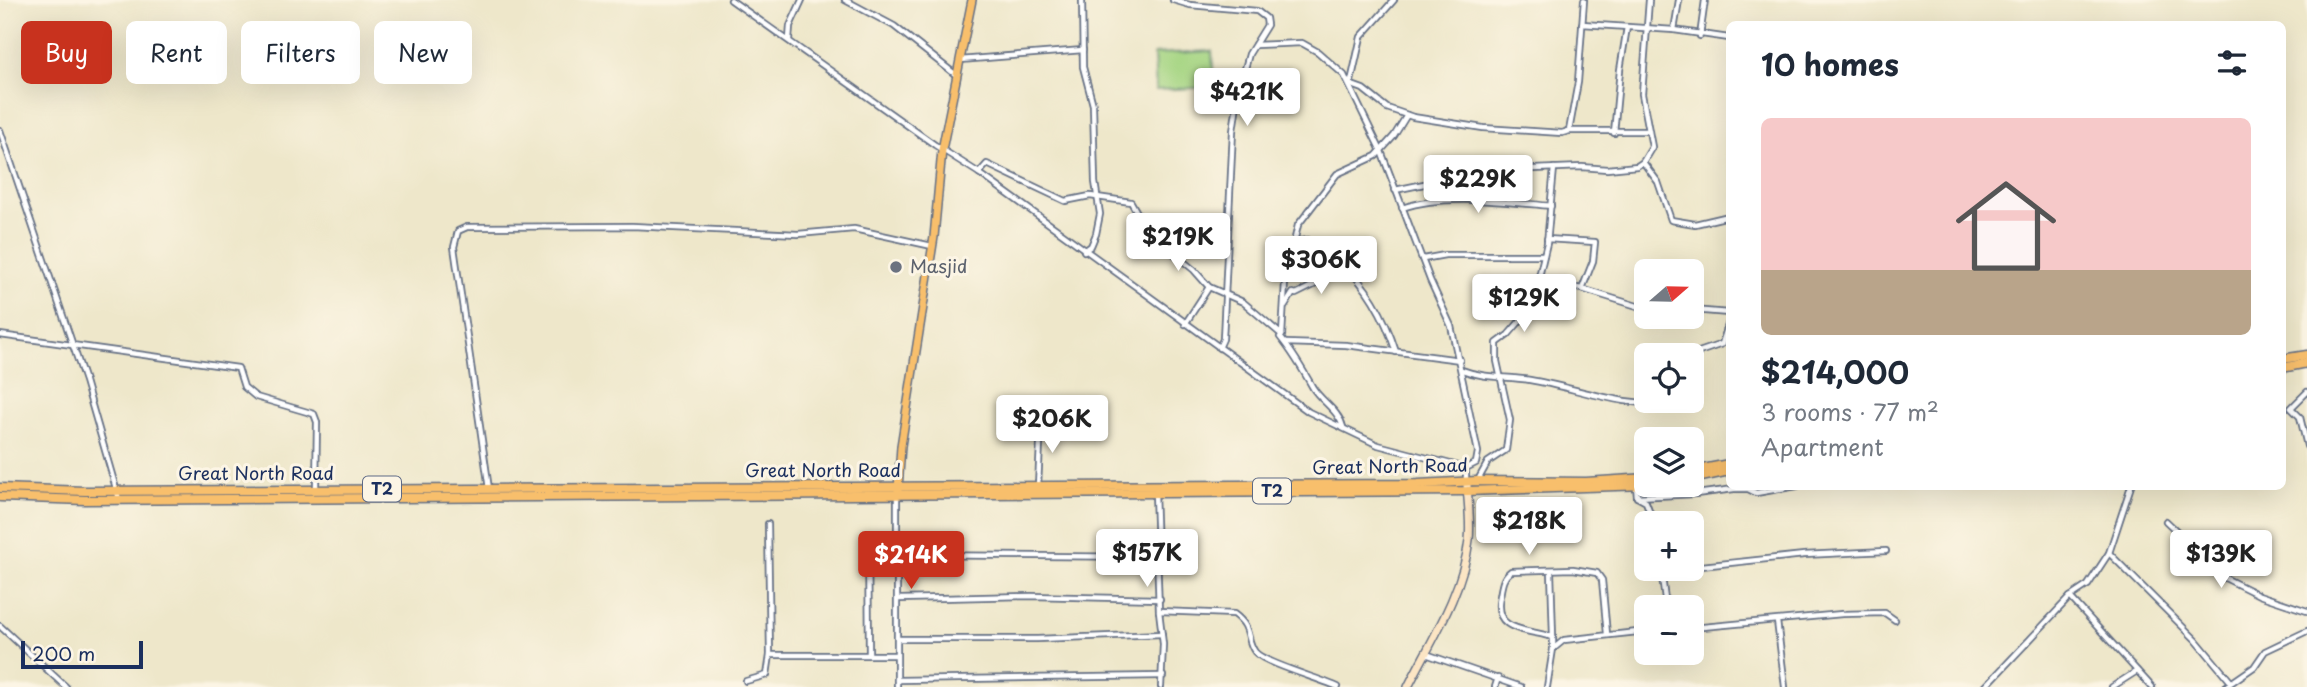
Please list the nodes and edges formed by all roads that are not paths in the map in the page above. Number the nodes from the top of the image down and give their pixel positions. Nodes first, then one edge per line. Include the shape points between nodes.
1 (732, 0) edge
2 (802, 0) edge
3 (845, 0) edge
4 (972, 0) edge
5 (1082, 0) edge
6 (1173, 0) edge
7 (1394, 0) edge
8 (1584, 0) edge
9 (1649, 0) edge
10 (1679, 0) edge
11 (1705, 0) edge
12 (1581, 24) junction
13 (1627, 27) junction
14 (1646, 28) junction
15 (1674, 30) junction
16 (1700, 36) junction
17 (1726, 38) edge
18 (789, 40) junction
19 (1255, 45) junction
20 (1083, 50) junction
21 (960, 61) junction
22 (958, 77) junction
23 (1351, 86) junction
24 (1407, 115) junction
25 (0, 130) edge
26 (1566, 131) junction
27 (1649, 131) junction
28 (1615, 133) junction
29 (942, 150) junction
30 (1381, 151) junction
31 (1643, 162) junction
32 (1554, 168) junction
33 (979, 173) junction
34 (1395, 190) junction
35 (1096, 197) junction
36 (1551, 206) junction
37 (1402, 208) junction
38 (1726, 217) edge
39 (1547, 239) junction
40 (1295, 242) junction
41 (932, 246) junction
42 (1084, 251) junction
43 (1544, 255) junction
44 (1423, 259) junction
45 (1349, 272) junction
46 (1538, 281) junction
47 (1209, 287) junction
48 (1581, 289) junction
49 (1225, 295) junction
50 (1634, 305) edge
51 (1283, 310) junction
52 (1704, 311) edge
53 (1726, 313) edge
54 (1185, 325) junction
55 (1726, 331) edge
56 (0, 335) edge
57 (1282, 335) junction
58 (1285, 342) junction
59 (72, 345) junction
60 (1219, 348) junction
61 (1704, 350) edge
62 (1395, 352) junction
63 (2307, 355) edge
64 (2286, 358) edge
65 (1460, 360) junction
66 (2307, 363) edge
67 (2286, 367) edge
68 (1461, 370) junction
69 (1502, 377) junction
70 (2307, 391) edge
71 (1634, 401) edge
72 (1041, 423) dead end
73 (1343, 427) junction
74 (2307, 446) edge
75 (1726, 465) edge
76 (1466, 468) junction
77 (1704, 469) edge
78 (1726, 472) edge
79 (1704, 476) edge
80 (1634, 479) edge
81 (1477, 481) junction
82 (1634, 485) edge
83 (1467, 486) junction
84 (1038, 487) junction
85 (0, 488) edge
86 (316, 489) junction
87 (1726, 490) edge
88 (1750, 490) edge
89 (1774, 490) edge
90 (2130, 490) edge
91 (897, 491) junction
92 (1155, 491) junction
93 (414, 493) junction
94 (489, 493) junction
95 (1704, 493) edge
96 (119, 494) junction
97 (0, 497) edge
98 (1637, 497) edge
99 (1649, 511) edge
100 (2166, 521) dead end
101 (768, 524) dead end
102 (867, 533) dead end
103 (1886, 551) dead end
104 (2109, 553) junction
105 (899, 555) junction
106 (1158, 557) junction
107 (1704, 566) edge
108 (1551, 571) junction
109 (2070, 597) junction
110 (1160, 598) junction
111 (899, 599) junction
112 (1159, 611) junction
113 (2307, 611) edge
114 (1895, 620) dead end
115 (1777, 621) junction
116 (0, 626) edge
117 (1704, 627) edge
118 (2307, 631) edge
119 (1634, 632) edge
120 (1163, 634) junction
121 (1607, 634) junction
122 (1553, 637) junction
123 (898, 639) junction
124 (1553, 649) junction
125 (1425, 654) junction
126 (770, 655) junction
127 (869, 655) junction
128 (896, 655) junction
129 (2137, 671) junction
130 (1163, 676) junction
131 (1498, 678) junction
132 (897, 680) junction
133 (1992, 680) junction
134 (746, 681) dead end
135 (2231, 682) junction
136 (1329, 685) edge
137 (66, 687) edge
138 (897, 687) edge
139 (1161, 687) edge
140 (1338, 687) edge
141 (1408, 687) edge
142 (1495, 687) edge
143 (1521, 687) edge
144 (1546, 687) edge
145 (1785, 687) edge
146 (1985, 687) edge
147 (1999, 687) edge
148 (2112, 687) edge
149 (2152, 687) edge
150 (2225, 687) edge

1 - 18 street
2 - 18 street
3 - 22 street via 894,26
4 - 21 main road
5 - 20 street
6 - 19 street via 1262,13 1267,25
7 - 23 street via 1361,37
8 - 12 street
9 - 14 street
10 - 15 street
11 - 16 street
12 - 13 street
12 - 26 street via 1576,99
13 - 14 street
13 - 28 street
14 - 15 street
14 - 27 street via 1642,94
15 - 16 street
16 - 17 street
18 - 29 street
19 - 23 street via 1290,42 1309,46 1338,67
19 - 49 street via 1239,91 1233,131
20 - 21 street
20 - 35 street via 1084,76 1093,104
21 - 22 main road
22 - 29 main road
23 - 24 street
23 - 30 street
24 - 26 street via 1483,128
24 - 30 street
25 - 59 street
26 - 28 street
27 - 28 street
27 - 31 street via 1651,152
29 - 33 street
29 - 41 main road
30 - 34 street
30 - 40 street via 1337,174 1298,225
31 - 32 street via 1618,169
31 - 38 street via 1658,181 1671,220 1695,224
32 - 34 street via 1486,172
32 - 36 street
33 - 35 street via 984,164 1065,201
33 - 42 street
34 - 37 street
35 - 42 street via 1100,223 1091,246
35 - 47 street via 1131,202 1167,248
36 - 37 street via 1462,199
36 - 39 street
37 - 44 street
39 - 43 street
39 - 48 street via 1595,242 1593,261
40 - 45 street via 1308,240
40 - 51 street
41 - 91 main road
41 - 94 street via 854,229 798,234 632,226 467,227 458,231 454,247
42 - 54 street
43 - 44 street
43 - 46 street
44 - 65 street
45 - 51 street via 1321,274 1320,282 1288,297
45 - 62 street via 1377,305
46 - 48 street
46 - 69 street via 1527,313 1497,343
47 - 49 street
47 - 54 street
48 - 50 street
49 - 57 street via 1246,304
49 - 60 street
51 - 57 street
52 - 53 street
54 - 60 street
55 - 61 street via 1722,344
56 - 59 street
57 - 58 street
58 - 62 street
58 - 73 street
59 - 86 street via 240,369 244,387 256,397 314,414
59 - 96 street
60 - 73 street via 1309,412
62 - 65 street
63 - 64 highway
65 - 68 street
66 - 67 highway
68 - 69 street via 1480,377
68 - 76 street via 1478,452 1476,463
69 - 71 street
69 - 81 street via 1510,420 1506,450 1488,462
70 - 74 street via 2291,408 2300,417
72 - 84 street
73 - 76 street via 1378,445
75 - 77 highway
76 - 83 street
78 - 79 highway
80 - 81 highway, Great North Road / T2
81 - 83 highway, Great North Road / T2
82 - 83 highway, Great North Road / T2
83 - 84 highway, Great North Road / T2
83 - 92 highway, Great North Road / T2
83 - 125 main road via 1470,518 1465,560 1458,586
84 - 91 highway, Great North Road / T2
85 - 96 highway, Great North Road / T2
86 - 93 highway, Great North Road / T2
86 - 96 highway, Great North Road / T2
87 - 95 street
88 - 89 street
90 - 104 street
91 - 92 highway, Great North Road / T2
91 - 94 highway, Great North Road / T2
91 - 105 street
92 - 106 street
93 - 94 highway, Great North Road / T2
93 - 96 highway, Great North Road / T2
96 - 97 highway, Great North Road / T2
98 - 99 street
100 - 113 street via 2227,579
101 - 126 street
102 - 127 street
103 - 107 street
104 - 109 street via 2088,585
104 - 135 street
105 - 106 street
105 - 111 street
106 - 110 street
108 - 121 street via 1584,570 1599,575
108 - 122 street
108 - 122 street via 1511,571 1503,578 1497,610 1503,623
109 - 129 street
109 - 133 street
110 - 111 street
110 - 112 street
111 - 123 street
112 - 120 street
112 - 136 street via 1234,614 1249,629 1252,646 1261,657
114 - 115 street via 1881,613
115 - 117 street
115 - 145 street
116 - 137 street
118 - 135 street via 2265,651 2254,667
119 - 121 street
120 - 123 street
120 - 130 street
121 - 124 street via 1570,637
122 - 124 street
123 - 128 street
124 - 144 street
125 - 131 street
125 - 141 main road
126 - 127 street
126 - 134 street via 767,676
127 - 128 street
128 - 132 street
129 - 148 street
129 - 149 street
130 - 132 street
130 - 139 street
131 - 142 street
131 - 143 street
132 - 138 street
133 - 146 street
133 - 147 street
135 - 150 street
136 - 140 street

